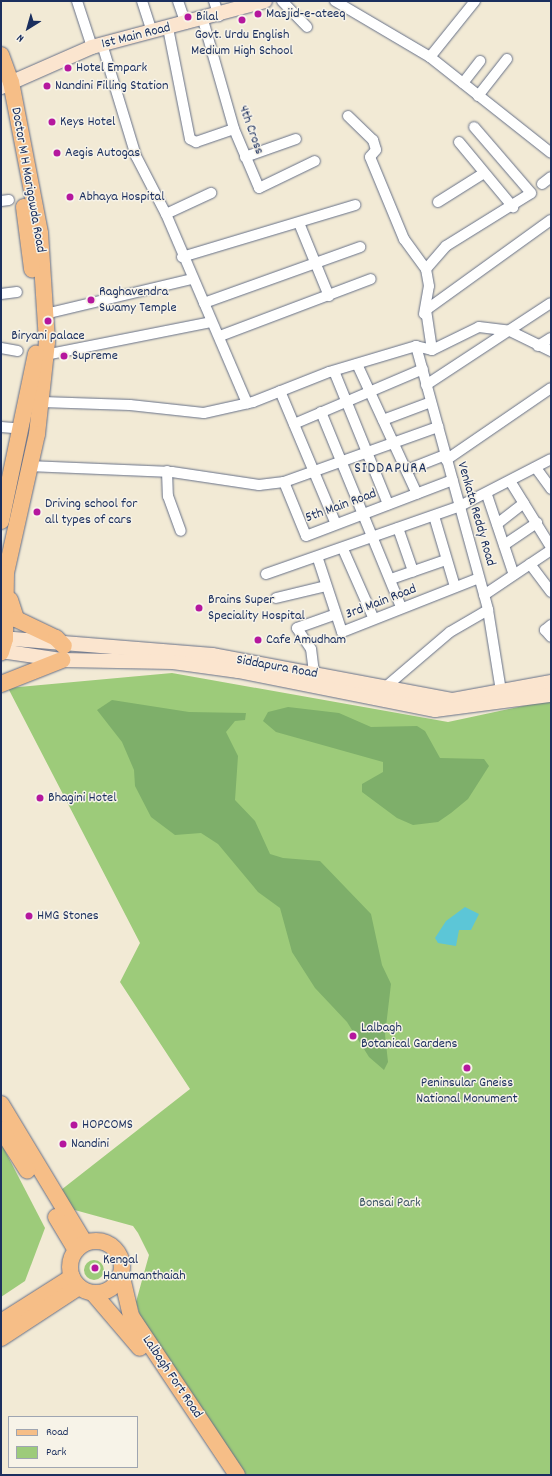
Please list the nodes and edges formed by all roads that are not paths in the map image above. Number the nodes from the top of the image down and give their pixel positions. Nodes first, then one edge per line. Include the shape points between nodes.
1 (77, 1) edge
2 (142, 1) edge
3 (178, 1) edge
4 (214, 1) edge
5 (265, 1) edge
6 (282, 1) edge
7 (335, 1) edge
8 (472, 2) edge
9 (219, 16) junction
10 (204, 20) junction
11 (186, 24) junction
12 (307, 27) dead end
13 (168, 28) junction
14 (152, 30) junction
15 (97, 46) junction
16 (1, 55) edge
17 (430, 57) junction
18 (507, 59) dead end
19 (480, 62) dead end
20 (463, 84) junction
21 (4, 86) edge
22 (478, 96) junction
23 (348, 116) dead end
24 (474, 127) dead end
25 (234, 129) junction
26 (296, 139) dead end
27 (459, 142) dead end
28 (551, 153) edge
29 (245, 157) junction
30 (315, 161) dead end
31 (484, 173) junction
32 (551, 177) edge
33 (542, 184) dead end
34 (211, 193) dead end
35 (438, 202) dead end
36 (356, 206) dead end
37 (513, 207) junction
38 (166, 214) junction
39 (551, 220) edge
40 (299, 223) junction
41 (360, 247) dead end
42 (182, 257) junction
43 (316, 264) junction
44 (426, 269) junction
45 (192, 279) junction
46 (371, 279) dead end
47 (17, 292) dead end
48 (1, 294) edge
49 (329, 296) junction
50 (204, 303) junction
51 (551, 303) edge
52 (45, 314) junction
53 (424, 314) junction
54 (211, 322) junction
55 (510, 331) junction
56 (220, 336) junction
57 (551, 338) edge
58 (416, 346) junction
59 (538, 346) junction
60 (1, 348) edge
61 (432, 350) junction
62 (18, 351) dead end
63 (551, 351) edge
64 (45, 355) junction
65 (357, 364) junction
66 (423, 369) junction
67 (334, 371) junction
68 (426, 385) junction
69 (551, 388) edge
70 (280, 391) junction
71 (370, 393) junction
72 (42, 402) junction
73 (347, 402) junction
74 (431, 402) junction
75 (247, 403) junction
76 (321, 412) junction
77 (383, 420) junction
78 (294, 424) junction
79 (1, 427) edge
80 (438, 427) junction
81 (22, 429) junction
82 (395, 444) junction
83 (368, 454) junction
84 (445, 457) junction
85 (551, 459) edge
86 (343, 462) junction
87 (28, 466) junction
88 (536, 468) junction
89 (407, 470) junction
90 (167, 471) junction
91 (315, 472) junction
92 (453, 480) junction
93 (510, 481) junction
94 (284, 482) junction
95 (551, 489) edge
96 (417, 494) junction
97 (487, 495) junction
98 (524, 503) junction
99 (388, 504) junction
100 (460, 506) junction
101 (363, 513) junction
102 (434, 516) junction
103 (1, 518) edge
104 (537, 523) junction
105 (336, 524) junction
106 (497, 524) junction
107 (398, 528) junction
108 (181, 531) dead end
109 (371, 537) junction
110 (504, 545) junction
111 (344, 549) junction
112 (551, 549) edge
113 (318, 559) junction
114 (446, 560) junction
115 (530, 564) junction
116 (413, 571) junction
117 (6, 573) junction
118 (266, 574) dead end
119 (514, 575) junction
120 (479, 578) junction
121 (390, 579) junction
122 (326, 586) junction
123 (455, 587) junction
124 (551, 592) edge
125 (484, 596) junction
126 (276, 598) dead end
127 (401, 607) junction
128 (488, 610) junction
129 (336, 614) junction
130 (373, 617) junction
131 (2, 646) edge
132 (63, 653) junction
133 (314, 673) junction
134 (551, 682) edge
135 (1, 684) edge
136 (501, 691) junction
137 (381, 694) junction
138 (551, 695) edge
139 (1, 1104) edge
140 (1, 1129) edge
141 (81, 1247) junction
142 (121, 1273) junction
143 (81, 1286) junction
144 (1, 1322) edge
145 (1, 1338) edge
146 (224, 1475) edge
147 (237, 1475) edge

1 - 15 street
2 - 14 street
3 - 11 street
4 - 9 street
5 - 9 main road, 1st Main Road
6 - 12 street
7 - 17 street
8 - 17 street
9 - 10 main road, 1st Main Road
10 - 11 main road, 1st Main Road
10 - 25 street, 4th Cross
11 - 13 main road, 1st Main Road
13 - 14 main road, 1st Main Road
13 - 25 street via 190,139 196,142
14 - 15 main road, 1st Main Road
15 - 21 main road, 1st Main Road
15 - 38 street via 136,156
16 - 21 main road, Doctor M H Marigowda Road
17 - 20 street
18 - 22 street
19 - 20 street
20 - 22 street
21 - 52 main road, Doctor M H Marigowda Road via 40,233
21 - 81 main road, Doctor M H Marigowda Road via 21,186 36,316 36,353
22 - 28 street
23 - 44 street via 373,140 376,150 370,157 404,239
24 - 37 street via 531,193
25 - 29 street, 4th Cross
26 - 29 street
27 - 31 street
29 - 30 street, 4th Cross via 258,188
31 - 35 street
31 - 37 street
32 - 33 street
34 - 38 street
36 - 40 street
37 - 44 street via 446,246
38 - 42 street
39 - 53 street
40 - 42 street
40 - 43 street
41 - 43 street
42 - 45 street
43 - 49 street
43 - 50 street
44 - 53 street via 429,286
45 - 50 street
45 - 52 street
46 - 49 street
47 - 48 street
49 - 56 street
50 - 54 street
51 - 55 street
52 - 64 main road, Doctor M H Marigowda Road
53 - 61 street
54 - 56 street
54 - 64 street
55 - 59 street
55 - 61 street via 479,326
55 - 68 street
56 - 75 street
57 - 59 street
58 - 61 street
58 - 65 street
58 - 66 street, Venkata Reddy Road
59 - 63 street
60 - 62 street
64 - 72 main road, Doctor M H Marigowda Road
65 - 67 street
65 - 71 street
66 - 68 street, Venkata Reddy Road
66 - 71 street
67 - 70 street
67 - 73 street
68 - 74 street, Venkata Reddy Road
69 - 84 street
70 - 75 street
70 - 78 street
71 - 73 street
71 - 77 street
72 - 75 street via 130,405 204,413
72 - 87 main road, Doctor M H Marigowda Road
73 - 76 street
73 - 83 street
74 - 77 street
74 - 80 street, Venkata Reddy Road
76 - 78 street
76 - 86 street
77 - 82 street
78 - 91 street
79 - 81 street
80 - 82 street
80 - 84 street, Venkata Reddy Road
81 - 103 main road, Doctor M H Marigowda Road
82 - 83 street
82 - 89 street
83 - 86 street
83 - 99 street
84 - 89 street
84 - 92 street, Venkata Reddy Road
85 - 88 street
86 - 91 street
86 - 101 street
87 - 90 street
87 - 117 main road, Doctor M H Marigowda Road
88 - 93 street
88 - 95 street
89 - 96 street
90 - 94 street via 258,485
90 - 108 street via 168,496
91 - 94 street
91 - 105 street
92 - 96 street, 5th Main Road
92 - 100 street, Venkata Reddy Road
93 - 97 street
93 - 98 street
94 - 105 street, 5th Main Road via 306,536
96 - 99 street, 5th Main Road
97 - 100 street
97 - 106 street
98 - 104 street
98 - 106 street
99 - 101 street, 5th Main Road
100 - 102 street
100 - 120 street, Venkata Reddy Road
101 - 105 street, 5th Main Road
101 - 109 street
102 - 107 street
102 - 114 street
104 - 110 street
104 - 112 street
106 - 110 street
107 - 109 street
107 - 116 street
109 - 111 street
109 - 121 street
110 - 119 street
111 - 113 street
111 - 130 street
112 - 115 street
113 - 118 street
113 - 122 street, 3rd Main Road
114 - 116 street
114 - 123 street
115 - 119 street
115 - 124 street
116 - 121 street
117 - 131 main road, Doctor M H Marigowda Road
117 - 132 main road via 16,619 56,638
119 - 125 street
120 - 123 street, 3rd Main Road
120 - 125 street, Venkata Reddy Road
121 - 127 street
122 - 126 street
122 - 129 street, 3rd Main Road
123 - 127 street, 3rd Main Road
125 - 128 street, Venkata Reddy Road
127 - 130 street, 3rd Main Road
128 - 136 street, Venkata Reddy Road
128 - 137 street via 450,632
129 - 130 street, 3rd Main Road via 342,632
129 - 133 street via 297,628 311,649
131 - 132 main road
132 - 133 main road, Siddapura Road via 195,653
132 - 135 main road
132 - 137 main road, Siddapura Road via 238,670
133 - 137 main road, Siddapura Road
134 - 136 main road, Siddapura Road
136 - 137 main road, Siddapura Road via 452,700
137 - 138 main road, Siddapura Road via 435,710
139 - 141 main road
140 - 141 main road
141 - 142 main road via 94,1241 114,1248 122,1264
141 - 143 main road via 70,1266
142 - 143 main road via 106,1291
142 - 147 main road, Lalbagh Fort Road via 131,1316
143 - 144 main road
143 - 145 main road
143 - 146 main road, Lalbagh Fort Road via 137,1344

